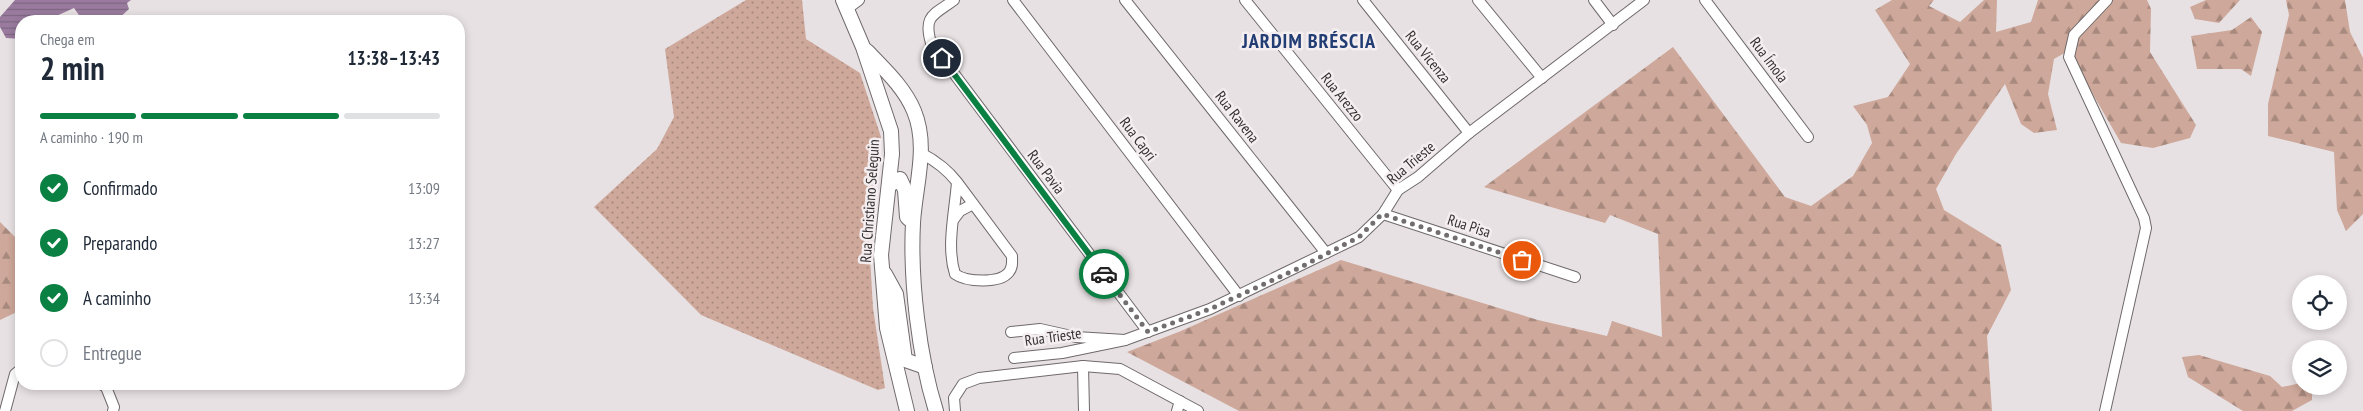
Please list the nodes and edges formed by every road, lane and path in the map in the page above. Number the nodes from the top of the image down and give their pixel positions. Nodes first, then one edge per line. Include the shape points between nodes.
1 (859, 0) edge
2 (954, 0) edge
3 (1013, 0) edge
4 (1125, 0) edge
5 (1245, 0) edge
6 (1363, 0) edge
7 (1478, 0) edge
8 (1594, 0) edge
9 (1644, 0) edge
10 (1705, 0) edge
11 (2107, 0) edge
12 (845, 4) edge
13 (1613, 25) junction
14 (863, 47) junction
15 (1542, 78) junction
16 (1469, 133) junction
17 (1808, 137) dead end
18 (921, 153) junction
19 (957, 182) junction
20 (889, 185) junction
21 (1398, 190) junction
22 (973, 204) junction
23 (1382, 214) junction
24 (954, 218) junction
25 (913, 223) junction
26 (1326, 254) junction
27 (882, 269) junction
28 (1575, 277) dead end
29 (1239, 296) junction
30 (1011, 332) dead end
31 (1148, 332) junction
32 (1125, 340) junction
33 (1014, 358) dead end
34 (1084, 366) junction
35 (924, 367) junction
36 (15, 380) edge
37 (107, 390) edge
38 (1178, 406) edge
39 (4, 411) edge
40 (113, 411) edge
41 (907, 411) edge
42 (936, 411) edge
43 (955, 411) edge
44 (1084, 411) edge
45 (1198, 411) edge
46 (2105, 411) edge

1 - 12 street
2 - 31 street, Rua Pavia via 930,18 926,27 931,43
3 - 29 street, Rua Capri
4 - 26 street, Rua Ravena
5 - 21 street, Rua Arezzo
6 - 16 street, Rua Vicenza
7 - 15 street
8 - 13 street
9 - 13 street, Rua Trieste
10 - 17 street, Rua Ímola
11 - 46 street via 2074,35 2069,57 2146,228
12 - 14 main road, Rua Christiano Seleguin
13 - 15 street, Rua Trieste
14 - 18 main road via 895,80 914,111
14 - 20 main road, Rua Christiano Seleguin via 891,132
15 - 16 street, Rua Trieste
16 - 21 street, Rua Trieste
18 - 19 street via 940,164
18 - 25 main road
19 - 22 street
19 - 24 street
20 - 25 main road via 900,179 904,184 907,217
20 - 27 main road, Rua Christiano Seleguin
21 - 23 street, Rua Trieste
22 - 24 street
22 - 24 street via 1012,256 1009,273 1001,278 970,281 956,274 952,265
23 - 26 street, Rua Trieste via 1359,237
23 - 28 street, Rua Pisa
25 - 35 main road
26 - 29 street, Rua Trieste
27 - 35 main road via 896,294 905,360
27 - 41 main road, Rua Christiano Seleguin via 890,341
29 - 31 street, Rua Trieste
30 - 32 street, Rua Trieste via 1040,329 1076,337
31 - 32 street, Rua Trieste
32 - 33 street, Rua Trieste via 1062,353
34 - 38 street via 1120,369
34 - 43 street via 979,378 963,384 954,398
34 - 44 street
35 - 42 main road
36 - 39 street
37 - 40 street
38 - 45 street

